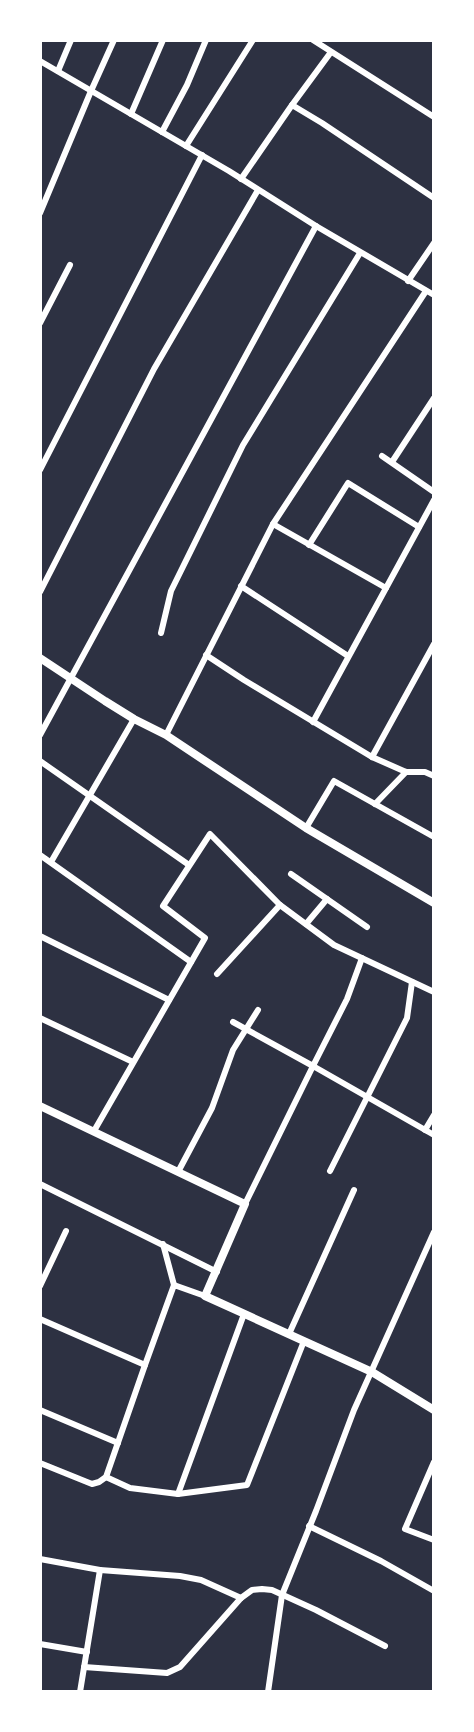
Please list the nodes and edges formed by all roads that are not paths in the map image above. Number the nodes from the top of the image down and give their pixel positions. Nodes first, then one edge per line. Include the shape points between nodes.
1 (71, 40) edge
2 (114, 40) edge
3 (163, 40) edge
4 (206, 40) edge
5 (253, 40) edge
6 (314, 40) edge
7 (331, 52) junction
8 (40, 61) edge
9 (58, 71) junction
10 (91, 90) junction
11 (292, 105) junction
12 (131, 114) junction
13 (434, 117) edge
14 (162, 132) junction
15 (186, 146) junction
16 (202, 155) junction
17 (241, 179) junction
18 (258, 190) junction
19 (434, 198) edge
20 (40, 213) edge
21 (316, 226) junction
22 (434, 243) edge
23 (360, 253) junction
24 (70, 265) dead end
25 (408, 281) junction
26 (426, 291) junction
27 (434, 296) edge
28 (40, 323) edge
29 (434, 398) edge
30 (382, 456) dead end
31 (392, 462) junction
32 (40, 470) edge
33 (434, 492) edge
34 (434, 500) edge
35 (273, 524) junction
36 (419, 527) junction
37 (309, 544) junction
38 (241, 586) junction
39 (386, 588) junction
40 (40, 592) edge
41 (161, 633) dead end
42 (434, 644) edge
43 (206, 655) junction
44 (348, 656) junction
45 (40, 658) edge
46 (70, 678) junction
47 (40, 715) edge
48 (134, 719) junction
49 (48, 720) junction
50 (313, 722) junction
51 (40, 735) edge
52 (166, 735) junction
53 (372, 757) junction
54 (40, 761) edge
55 (406, 772) junction
56 (434, 776) edge
57 (90, 795) junction
58 (375, 804) junction
59 (306, 828) junction
60 (434, 837) edge
61 (40, 855) edge
62 (51, 862) junction
63 (189, 865) junction
64 (291, 874) dead end
65 (327, 899) junction
66 (434, 903) edge
67 (280, 905) junction
68 (306, 924) junction
69 (368, 927) dead end
70 (40, 936) edge
71 (362, 958) junction
72 (191, 962) junction
73 (217, 974) dead end
74 (412, 982) junction
75 (434, 992) edge
76 (169, 1000) junction
77 (258, 1010) dead end
78 (40, 1018) edge
79 (233, 1022) dead end
80 (246, 1029) junction
81 (133, 1062) junction
82 (313, 1066) junction
83 (366, 1096) junction
84 (40, 1106) edge
85 (434, 1115) edge
86 (425, 1130) junction
87 (94, 1131) junction
88 (434, 1135) edge
89 (330, 1170) dead end
90 (178, 1172) junction
91 (40, 1184) edge
92 (354, 1190) dead end
93 (245, 1204) junction
94 (66, 1232) dead end
95 (434, 1232) edge
96 (163, 1244) junction
97 (217, 1272) junction
98 (174, 1285) junction
99 (40, 1286) edge
100 (205, 1296) junction
101 (244, 1314) junction
102 (40, 1319) edge
103 (289, 1334) junction
104 (304, 1341) junction
105 (145, 1365) junction
106 (372, 1372) junction
107 (40, 1410) edge
108 (434, 1410) edge
109 (118, 1443) junction
110 (434, 1462) edge
111 (40, 1463) edge
112 (106, 1477) junction
113 (178, 1494) junction
114 (309, 1526) junction
115 (434, 1540) edge
116 (40, 1558) edge
117 (100, 1570) junction
118 (434, 1591) edge
119 (282, 1595) junction
120 (241, 1598) junction
121 (40, 1644) edge
122 (385, 1646) dead end
123 (87, 1652) junction
124 (84, 1667) junction
125 (80, 1692) edge
126 (268, 1692) edge

1 - 9 street
2 - 10 street
3 - 12 street
4 - 14 street
5 - 15 street
6 - 7 street
7 - 11 street
7 - 13 street
8 - 9 street
9 - 10 street
10 - 12 street
10 - 20 street
11 - 17 street
11 - 19 street
12 - 14 street
14 - 15 street
15 - 16 street
16 - 17 street
16 - 32 street
17 - 18 street
18 - 21 street
18 - 40 street via 154,369
21 - 23 street
21 - 46 street
22 - 25 street
23 - 25 street
23 - 41 street via 243,446 171,591
24 - 28 street
25 - 26 street
26 - 27 street
26 - 35 street
29 - 31 street
30 - 31 street
31 - 33 street
34 - 36 street
35 - 37 street
35 - 38 street
36 - 37 street via 348,483
36 - 39 street
37 - 39 street
38 - 43 street
38 - 44 street
39 - 44 street
42 - 53 street
43 - 50 street
43 - 52 street
44 - 50 street
45 - 46 street
46 - 48 street
46 - 49 street
47 - 49 street
48 - 52 street
48 - 57 street
49 - 51 street
50 - 53 street
52 - 59 street
53 - 55 street
54 - 57 street
55 - 56 street
55 - 58 street
57 - 62 street
57 - 63 street
58 - 59 street via 334,781
58 - 60 street
59 - 66 street
61 - 62 street
62 - 72 street
63 - 67 street via 210,834
63 - 72 street via 163,906 205,938
64 - 65 street
65 - 68 street
65 - 69 street
67 - 68 street
67 - 73 street
68 - 71 street via 334,945
70 - 76 street
71 - 74 street
71 - 82 street via 347,999
72 - 76 street
74 - 75 street
74 - 83 street via 407,1018
76 - 81 street
77 - 80 street
78 - 81 street
79 - 80 street
80 - 82 street
80 - 90 street via 233,1050 212,1108
81 - 87 street
82 - 83 street
82 - 93 street
83 - 86 street
83 - 89 street
84 - 87 street
85 - 86 street
86 - 88 street
87 - 90 street
90 - 93 street
91 - 96 street
92 - 103 street
93 - 97 street
94 - 99 street
95 - 106 street
96 - 97 street
96 - 98 street
97 - 100 street
98 - 100 street
98 - 105 street
100 - 101 street
101 - 103 street
101 - 113 street
102 - 105 street
103 - 104 street
104 - 106 street
104 - 113 street via 247,1485
105 - 109 street
106 - 108 street
106 - 114 street
107 - 109 street
109 - 112 street
110 - 115 street via 405,1529
111 - 112 street via 92,1484
112 - 113 street via 130,1488
114 - 118 street
114 - 119 street
116 - 117 street
117 - 120 street via 180,1576
117 - 123 street
119 - 120 street via 262,1589 252,1590
119 - 122 street
119 - 126 street
120 - 124 street via 173,1672
121 - 123 street
123 - 124 street
124 - 125 street

